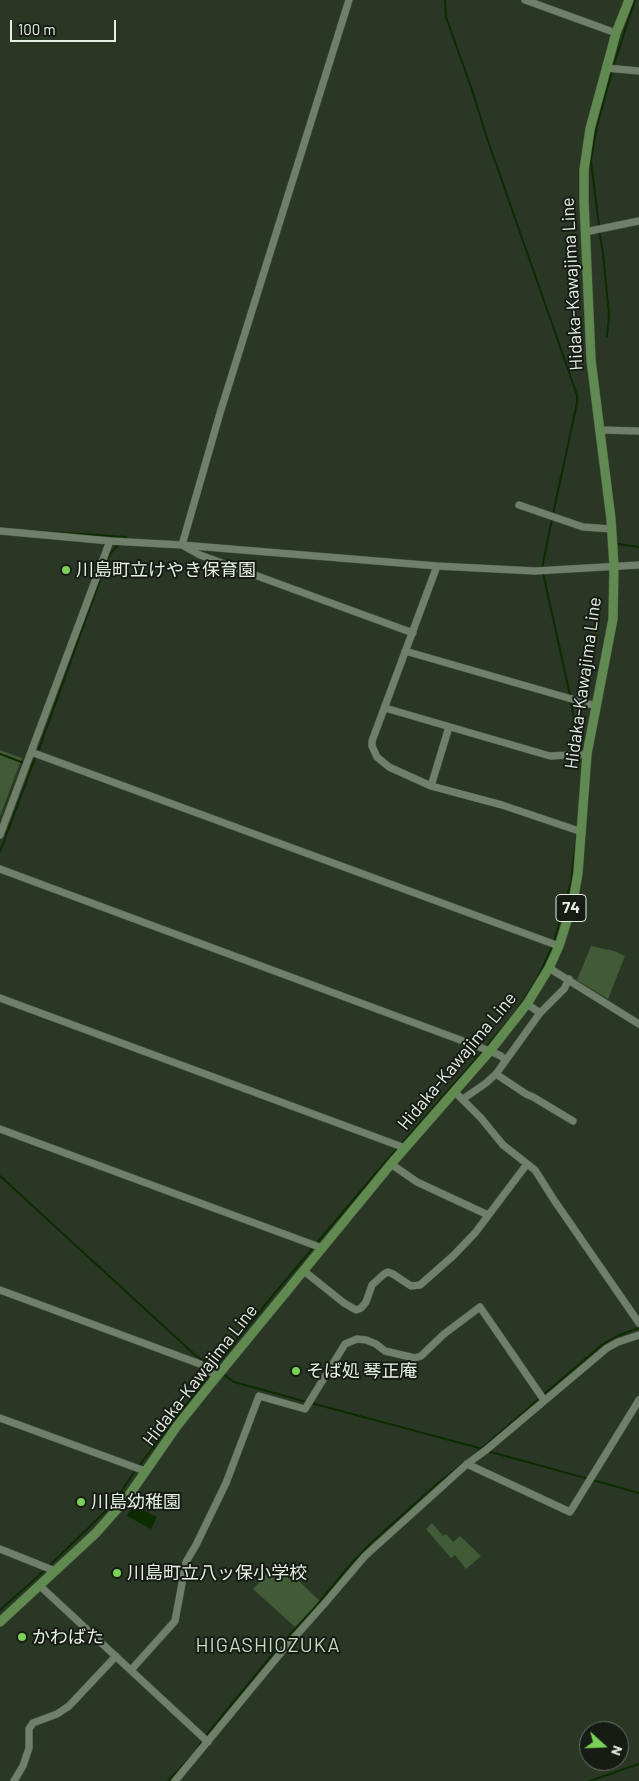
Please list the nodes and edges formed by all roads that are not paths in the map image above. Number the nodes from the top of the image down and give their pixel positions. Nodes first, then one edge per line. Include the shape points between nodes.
1 (349, 0) edge
2 (525, 0) edge
3 (629, 0) edge
4 (616, 33) junction
5 (606, 68) junction
6 (639, 71) edge
7 (639, 222) edge
8 (585, 232) junction
9 (600, 430) junction
10 (639, 431) edge
11 (519, 505) dead end
12 (612, 529) junction
13 (0, 531) edge
14 (110, 541) junction
15 (182, 545) junction
16 (639, 565) edge
17 (437, 566) junction
18 (614, 566) junction
19 (413, 633) junction
20 (405, 651) junction
21 (596, 706) junction
22 (385, 708) junction
23 (449, 727) junction
24 (31, 752) junction
25 (587, 754) junction
26 (431, 786) junction
27 (582, 832) junction
28 (0, 835) edge
29 (0, 870) edge
30 (559, 946) junction
31 (549, 968) junction
32 (569, 979) junction
33 (0, 998) edge
34 (527, 1004) junction
35 (540, 1013) junction
36 (639, 1024) edge
37 (490, 1051) junction
38 (505, 1060) junction
39 (496, 1074) junction
40 (454, 1091) junction
41 (463, 1099) junction
42 (573, 1121) dead end
43 (0, 1129) edge
44 (405, 1148) junction
45 (391, 1164) junction
46 (527, 1164) junction
47 (488, 1215) junction
48 (322, 1248) junction
49 (304, 1271) junction
50 (0, 1290) edge
51 (639, 1323) edge
52 (639, 1334) edge
53 (217, 1377) junction
54 (544, 1400) junction
55 (639, 1400) edge
56 (0, 1418) edge
57 (467, 1464) junction
58 (145, 1471) junction
59 (0, 1549) edge
60 (55, 1570) junction
61 (39, 1585) junction
62 (0, 1622) edge
63 (116, 1656) junction
64 (131, 1670) junction
65 (208, 1742) junction
66 (14, 1781) edge
67 (175, 1781) edge

1 - 15 street
2 - 4 street
3 - 4 main road, Hidaka-Kawajima Line / 74
4 - 5 main road, Hidaka-Kawajima Line / 74
5 - 6 street
5 - 8 main road, Hidaka-Kawajima Line / 74 via 586,147
7 - 8 street
8 - 9 main road, Hidaka-Kawajima Line / 74 via 591,360
9 - 10 street
9 - 12 main road, Hidaka-Kawajima Line / 74
11 - 12 street via 583,527
12 - 18 main road, Hidaka-Kawajima Line / 74
13 - 14 street
14 - 15 street
14 - 24 street
15 - 17 street
15 - 19 street via 200,555
16 - 18 street
17 - 18 street via 535,571
17 - 19 street
18 - 21 main road, Hidaka-Kawajima Line / 74 via 612,619
19 - 20 street
20 - 21 street
20 - 22 street
21 - 25 main road, Hidaka-Kawajima Line / 74
22 - 23 street
22 - 26 street via 372,741 377,757 389,767
23 - 25 street via 550,756
23 - 26 street
24 - 28 street
24 - 30 street
25 - 27 main road, Hidaka-Kawajima Line / 74
26 - 27 street via 502,805
27 - 30 main road, Hidaka-Kawajima Line / 74 via 572,906
29 - 37 street
30 - 31 main road, Hidaka-Kawajima Line / 74
31 - 32 street
31 - 34 main road, Hidaka-Kawajima Line / 74
32 - 35 street via 564,989
32 - 36 street
33 - 44 street
34 - 35 street
34 - 37 main road, Hidaka-Kawajima Line / 74
35 - 38 street
37 - 38 street
37 - 40 main road, Hidaka-Kawajima Line / 74
38 - 39 street
39 - 41 street
39 - 42 street
40 - 41 street
40 - 44 main road, Hidaka-Kawajima Line / 74
41 - 46 street via 503,1145
43 - 48 street
44 - 45 main road, Hidaka-Kawajima Line / 74
45 - 47 street via 417,1182
45 - 48 main road, Hidaka-Kawajima Line / 74
46 - 47 street
46 - 51 street via 535,1170
47 - 49 street via 461,1248 420,1285 411,1286 388,1272 372,1285 366,1302 356,1310
48 - 49 main road, Hidaka-Kawajima Line / 74
49 - 53 main road, Hidaka-Kawajima Line / 74
50 - 53 street via 200,1364
52 - 54 street via 607,1348
53 - 58 main road, Hidaka-Kawajima Line / 74
54 - 57 street
54 - 64 street via 480,1308 416,1358 385,1352 366,1340 345,1344 305,1409 258,1396 226,1483 186,1562 174,1621
55 - 57 street via 570,1512
56 - 58 street
57 - 65 street via 364,1556
58 - 60 main road, Hidaka-Kawajima Line / 74 via 113,1515
59 - 60 street
60 - 61 main road, Hidaka-Kawajima Line / 74
61 - 62 main road, Hidaka-Kawajima Line / 74
61 - 63 street
63 - 64 street
63 - 66 street via 69,1706 33,1722 29,1730 29,1748
64 - 65 street
65 - 67 street

